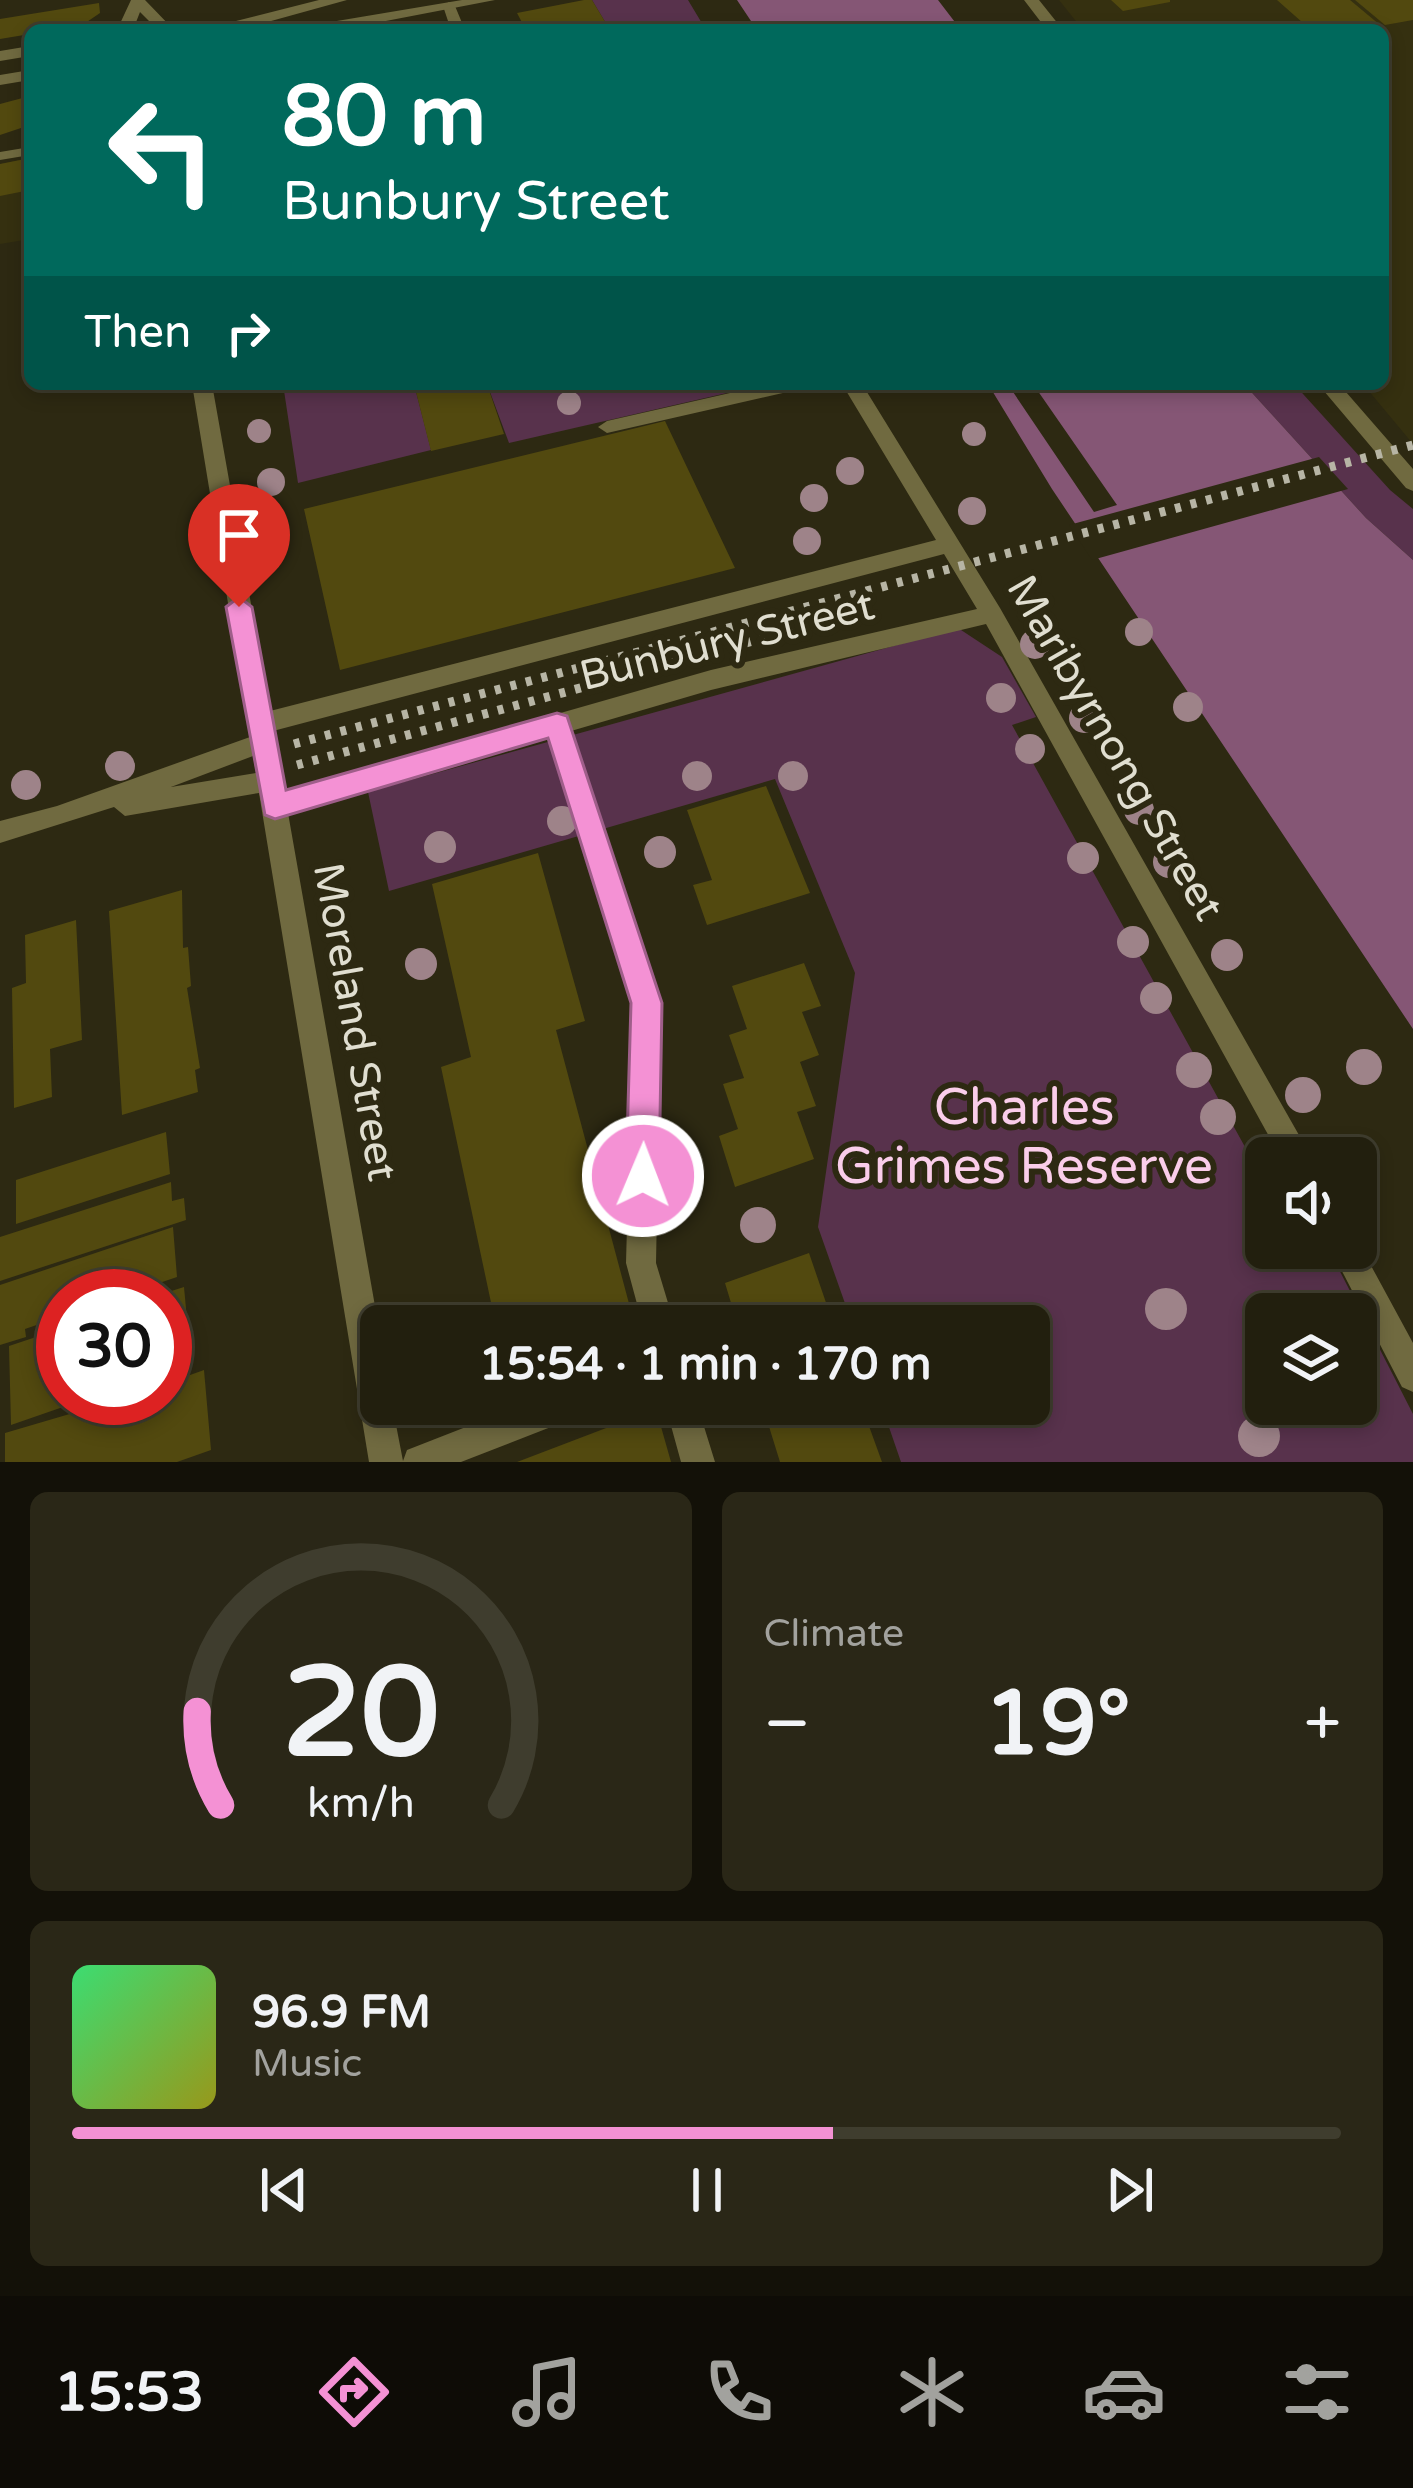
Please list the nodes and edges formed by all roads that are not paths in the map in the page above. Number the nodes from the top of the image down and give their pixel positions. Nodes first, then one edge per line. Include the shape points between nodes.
1 (138, 0) edge
2 (340, 0) edge
3 (488, 0) edge
4 (1030, 0) edge
5 (449, 6) junction
6 (160, 24) edge
7 (250, 24) edge
8 (347, 24) edge
9 (456, 24) edge
10 (1050, 24) edge
11 (203, 390) edge
12 (770, 390) edge
13 (856, 390) edge
14 (1333, 390) edge
15 (607, 428) dead end
16 (1413, 483) edge
17 (951, 544) junction
18 (992, 614) junction
19 (557, 724) junction
20 (262, 733) junction
21 (273, 794) junction
22 (57, 817) junction
23 (0, 832) edge
24 (1285, 1137) edge
25 (1356, 1269) edge
26 (653, 1305) edge
27 (1413, 1376) edge
28 (513, 1425) edge
29 (687, 1425) edge
30 (386, 1462) edge
31 (419, 1462) edge
32 (698, 1462) edge

1 - 6 street
2 - 7 street
3 - 5 street
4 - 10 street
5 - 8 street
5 - 9 lane
11 - 20 street, Moreland Street
12 - 15 lane
13 - 17 street, Maribyrnong Street
14 - 16 street
17 - 18 street, Maribyrnong Street
17 - 20 street, Bunbury Street
18 - 19 street, Bunbury Street
18 - 24 street, Maribyrnong Street
19 - 21 street, Bunbury Street
19 - 26 street via 647,1003 640,1263
20 - 21 street, Moreland Street
20 - 22 street, Bunbury Street
21 - 22 street, Bunbury Street
21 - 30 street, Moreland Street
22 - 23 street, Bunbury Street
25 - 27 street
28 - 31 street
29 - 32 street

